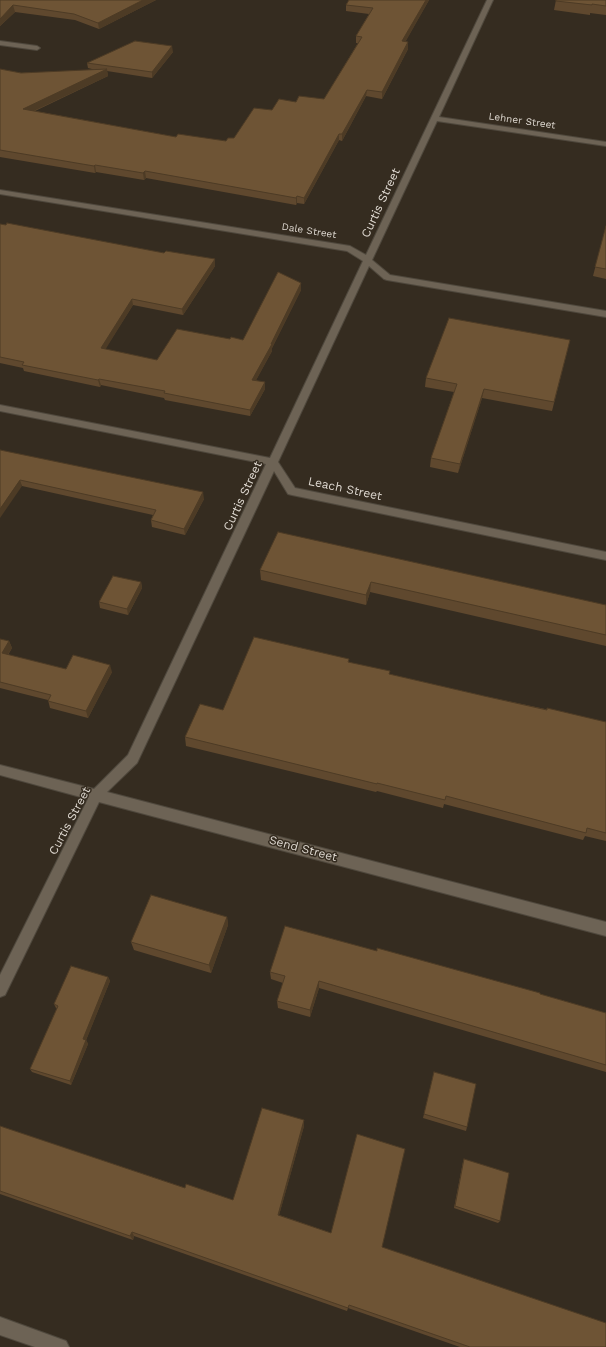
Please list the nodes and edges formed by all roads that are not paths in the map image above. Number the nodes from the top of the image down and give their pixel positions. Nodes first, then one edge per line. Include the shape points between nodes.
1 (490, 0) edge
2 (0, 43) edge
3 (37, 48) dead end
4 (435, 119) junction
5 (606, 144) edge
6 (0, 192) edge
7 (368, 261) junction
8 (606, 314) edge
9 (0, 408) edge
10 (273, 462) junction
11 (606, 556) edge
12 (0, 770) edge
13 (96, 795) junction
14 (606, 929) edge
15 (0, 990) edge
16 (0, 1326) edge
17 (60, 1347) edge

1 - 4 street, Curtis Street
2 - 3 street
4 - 5 street, Lehner Street
4 - 7 street, Curtis Street
6 - 7 street, Dale Street via 350,249
7 - 8 street, Dale Street via 387,277
7 - 10 street, Curtis Street
9 - 10 street
10 - 11 street, Leach Street via 292,491
10 - 13 street, Curtis Street via 133,759
12 - 13 street, Send Street
13 - 14 street, Send Street
13 - 15 street, Curtis Street
16 - 17 street

